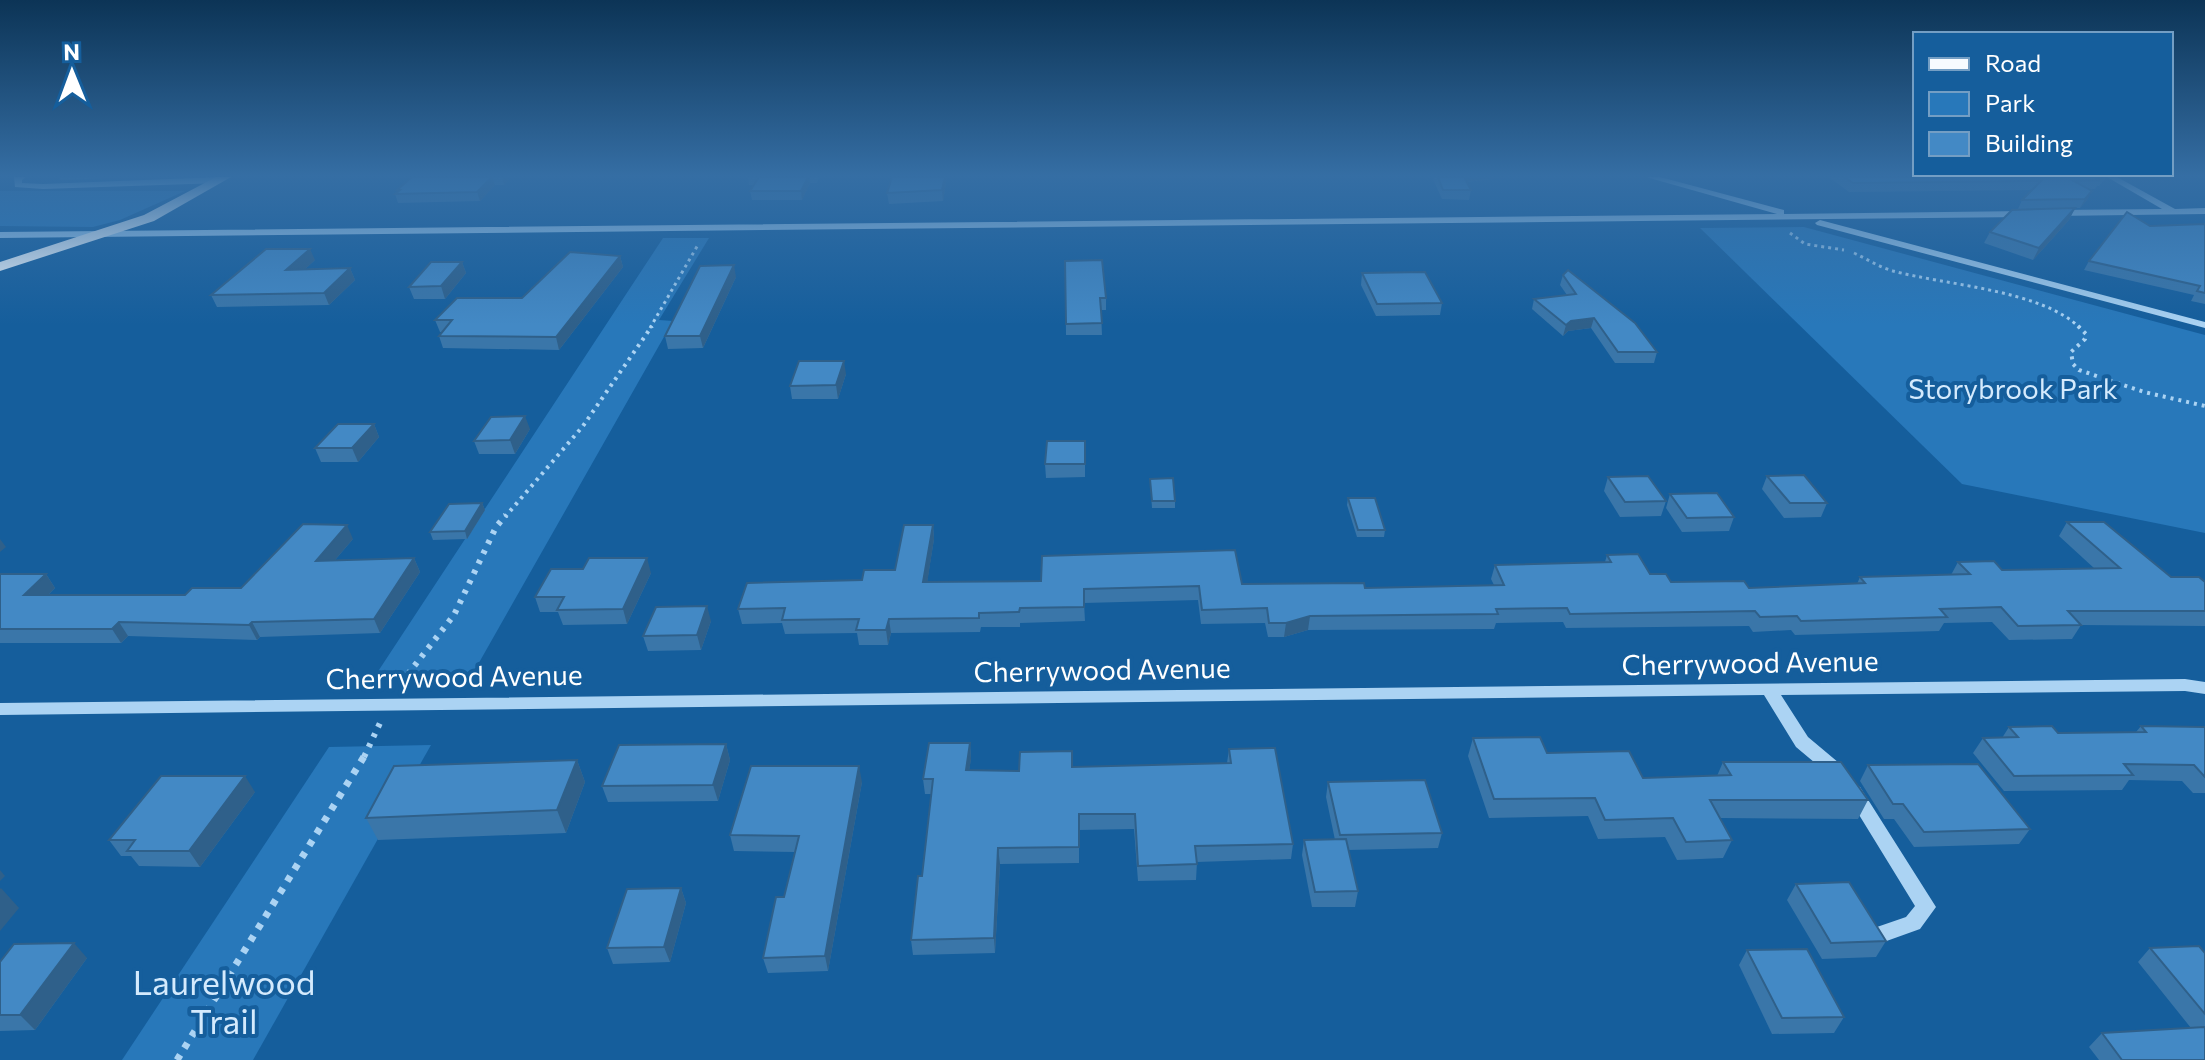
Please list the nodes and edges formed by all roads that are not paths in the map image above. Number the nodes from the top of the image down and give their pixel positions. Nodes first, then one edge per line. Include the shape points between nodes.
1 (126, 226) edge
2 (773, 226) edge
3 (1832, 226) edge
4 (0, 235) edge
5 (102, 235) junction
6 (0, 267) edge
7 (2205, 325) edge
8 (2205, 688) edge
9 (1768, 689) junction
10 (0, 709) edge
11 (1881, 934) edge

1 - 5 main road
2 - 5 street
3 - 7 street
4 - 5 street
5 - 6 main road
8 - 9 street, Cherrywood Avenue
9 - 10 street, Cherrywood Avenue
9 - 11 street via 1802,742 1846,779 1926,907 1913,923

